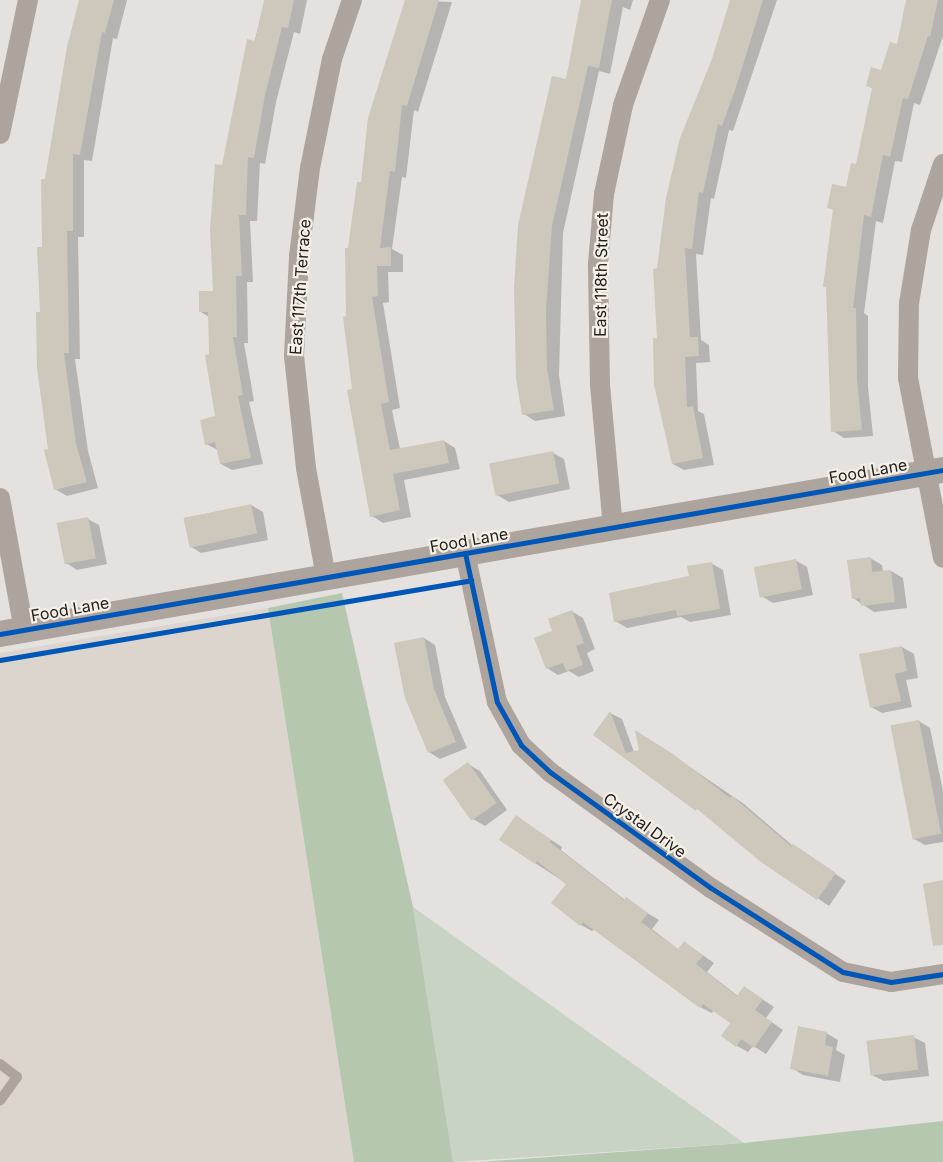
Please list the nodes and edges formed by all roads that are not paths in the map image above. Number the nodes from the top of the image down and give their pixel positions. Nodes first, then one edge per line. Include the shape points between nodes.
1 (28, 0) edge
2 (352, 0) edge
3 (660, 0) edge
4 (0, 134) edge
5 (943, 164) edge
6 (934, 472) edge
7 (0, 498) edge
8 (614, 528) junction
9 (465, 553) junction
10 (943, 558) edge
11 (326, 577) junction
12 (12, 632) edge
13 (943, 974) edge
14 (0, 1064) edge
15 (0, 1100) edge

1 - 4 street
2 - 11 street, East 117th Terrace via 332,58 310,168 299,256 295,338 306,468
3 - 8 street, East 118th Street via 624,105 604,194 598,264 600,384
5 - 6 street via 921,230 909,303 908,378
6 - 8 street, Food Lane
6 - 10 street
7 - 12 street
8 - 9 street, Food Lane
9 - 11 street, Food Lane
9 - 13 street, Crystal Drive via 496,702 521,745 550,772 711,888 843,972 891,982
11 - 12 street, Food Lane
14 - 15 lane via 17,1077

